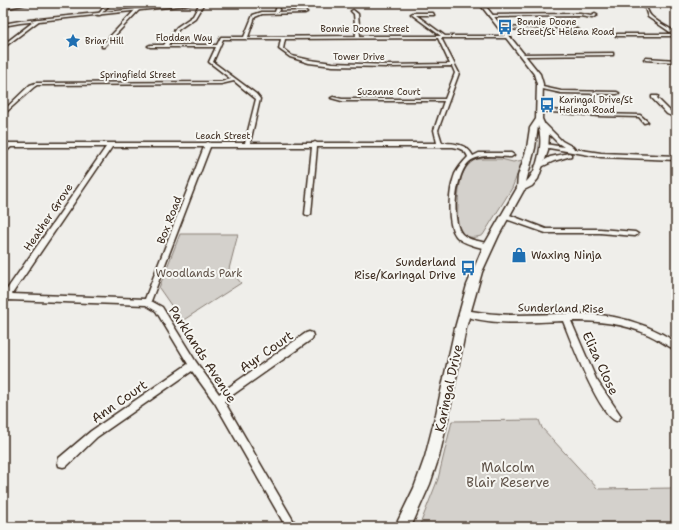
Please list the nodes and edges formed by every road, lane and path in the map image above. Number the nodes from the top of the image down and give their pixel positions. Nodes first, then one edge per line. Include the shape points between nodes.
1 (30, 3) edge
2 (109, 3) edge
3 (203, 3) edge
4 (280, 3) edge
5 (481, 3) edge
6 (640, 3) edge
7 (3, 8) edge
8 (137, 10) junction
9 (353, 11) dead end
10 (305, 12) dead end
11 (276, 13) junction
12 (99, 14) junction
13 (433, 14) dead end
14 (580, 15) dead end
15 (491, 16) junction
16 (38, 20) junction
17 (3, 25) edge
18 (501, 28) junction
19 (577, 30) dead end
20 (617, 35) dead end
21 (676, 35) edge
22 (246, 37) junction
23 (283, 37) junction
24 (358, 37) junction
25 (442, 37) junction
26 (508, 37) junction
27 (104, 46) dead end
28 (150, 46) dead end
29 (165, 46) junction
30 (217, 46) junction
31 (3, 47) edge
32 (612, 54) dead end
33 (524, 55) junction
34 (646, 59) dead end
35 (676, 61) edge
36 (453, 65) junction
37 (234, 80) junction
38 (540, 87) junction
39 (618, 93) dead end
40 (656, 97) dead end
41 (333, 98) dead end
42 (447, 100) junction
43 (540, 110) junction
44 (3, 114) edge
45 (676, 117) edge
46 (541, 122) junction
47 (646, 122) dead end
48 (208, 144) junction
49 (247, 144) junction
50 (315, 144) junction
51 (442, 144) junction
52 (3, 145) edge
53 (10, 145) junction
54 (110, 145) junction
55 (532, 146) junction
56 (544, 149) junction
57 (3, 152) edge
58 (588, 152) junction
59 (511, 155) dead end
60 (569, 155) junction
61 (601, 155) junction
62 (676, 158) edge
63 (468, 160) junction
64 (539, 166) junction
65 (522, 188) junction
66 (308, 214) dead end
67 (505, 216) junction
68 (635, 234) dead end
69 (488, 246) junction
70 (4, 299) edge
71 (147, 302) junction
72 (465, 313) junction
73 (566, 319) junction
74 (309, 336) dead end
75 (676, 346) edge
76 (193, 365) junction
77 (218, 400) junction
78 (616, 416) dead end
79 (63, 462) dead end
80 (292, 527) edge
81 (403, 527) edge

1 - 7 street
2 - 12 street
3 - 8 street
3 - 29 street via 194,17 178,28
4 - 11 street
5 - 15 main road
6 - 21 street via 650,16
8 - 12 street
8 - 27 street
9 - 24 street via 356,14
10 - 11 street
11 - 22 street via 254,16
12 - 16 street
13 - 25 street via 413,14
14 - 15 street
15 - 18 main road
16 - 17 street
16 - 31 street
18 - 19 street
18 - 26 main road
20 - 21 street
22 - 23 street, Bonnie Doone Street
22 - 30 street, Bonnie Doone Street via 222,38
23 - 24 street, Bonnie Doone Street
23 - 36 street, Tower Drive via 281,49 297,60 322,64
24 - 25 street, Bonnie Doone Street
25 - 26 street, Bonnie Doone Street
25 - 36 street
26 - 33 main road
28 - 29 street, Flodden Way
29 - 30 street, Flodden Way
30 - 37 street via 211,62
32 - 33 street
33 - 38 main road via 537,74
34 - 35 street
36 - 42 street via 457,74
37 - 44 street, Springfield Street via 221,83 41,83 32,86
37 - 49 street via 258,99
38 - 39 street via 561,92
38 - 43 main road
40 - 45 street via 654,98
41 - 42 street, Suzanne Court
42 - 51 street via 436,130
43 - 46 main road
43 - 47 street via 640,116
46 - 55 main road, Karingal Drive via 534,128
46 - 56 main road via 545,134
46 - 58 main road via 563,144
48 - 49 street, Leach Street
48 - 54 street, Leach Street
48 - 71 street, Box Road
49 - 50 street, Leach Street
50 - 51 street, Leach Street
50 - 66 street
51 - 63 street, Leach Street via 462,149
52 - 53 street, Leach Street
53 - 54 street, Leach Street
53 - 57 street
54 - 70 street, Heather Grove
55 - 56 main road
55 - 65 main road, Karingal Drive via 522,176
56 - 58 main road
56 - 60 main road
56 - 64 main road, Karingal Drive
58 - 61 main road
59 - 63 street via 479,155
60 - 61 main road
60 - 64 main road via 552,159
61 - 62 main road
63 - 69 street via 458,175 453,227 458,235
64 - 65 main road, Karingal Drive via 532,181
65 - 67 main road, Karingal Drive
67 - 68 street via 546,231
67 - 69 main road, Karingal Drive
69 - 72 main road, Karingal Drive via 472,285
70 - 71 street
71 - 76 street, Parklands Avenue via 159,309
72 - 73 street, Sunderland Rise via 492,318
72 - 81 main road, Karingal Drive via 432,459
73 - 75 street, Sunderland Rise via 598,319 624,323 653,333
73 - 78 street, Eliza Close via 599,394
74 - 77 street, Ayr Court
76 - 77 street, Parklands Avenue
76 - 79 street, Ann Court via 94,434
77 - 80 street, Parklands Avenue

